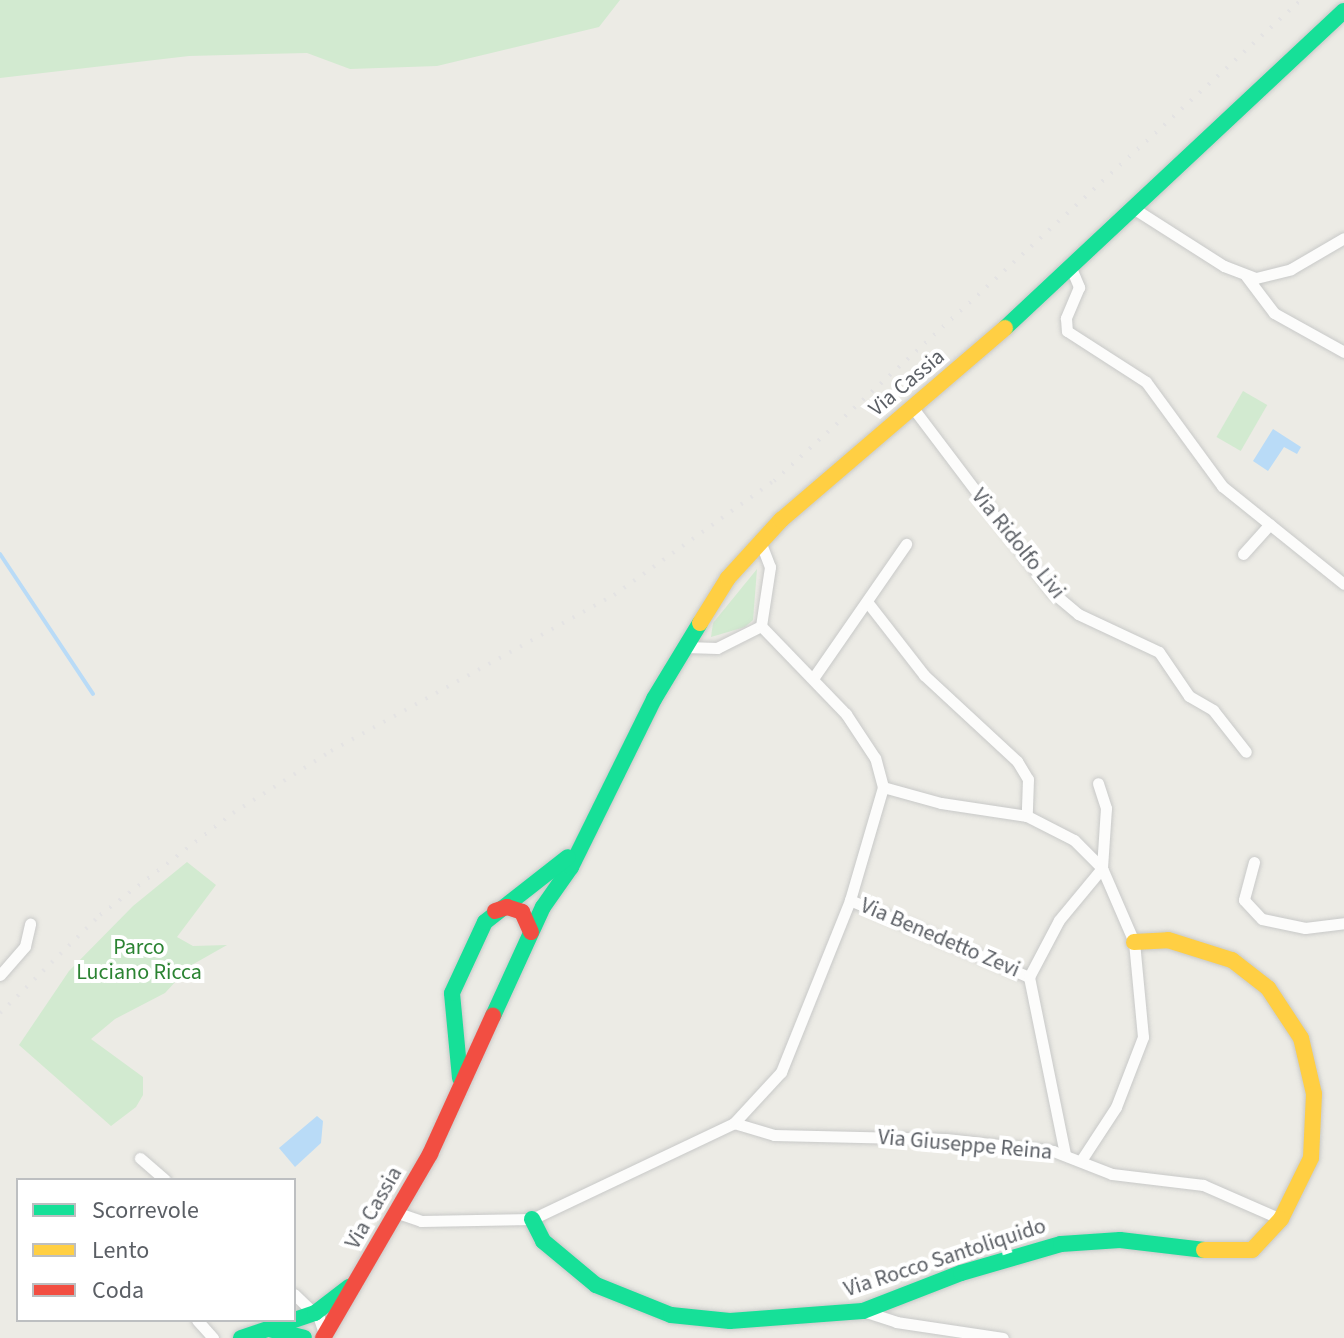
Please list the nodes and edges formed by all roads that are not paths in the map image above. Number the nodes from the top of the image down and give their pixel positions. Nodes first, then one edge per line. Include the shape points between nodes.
1 (1344, 11) edge
2 (1133, 208) junction
3 (1344, 238) edge
4 (1071, 268) junction
5 (1246, 276) junction
6 (1344, 352) edge
7 (913, 408) junction
8 (1270, 524) junction
9 (760, 541) junction
10 (906, 544) dead end
11 (1243, 554) dead end
12 (1344, 584) edge
13 (868, 603) junction
14 (761, 626) junction
15 (685, 647) junction
16 (814, 677) junction
17 (1246, 752) dead end
18 (1098, 783) dead end
19 (883, 787) junction
20 (1027, 816) junction
21 (576, 850) junction
22 (1254, 862) dead end
23 (1102, 868) junction
24 (850, 900) junction
25 (495, 911) junction
26 (1344, 923) edge
27 (30, 924) dead end
28 (531, 932) junction
29 (1134, 942) junction
30 (0, 975) edge
31 (1029, 977) junction
32 (456, 1017) junction
33 (491, 1017) junction
34 (458, 1097) junction
35 (734, 1123) junction
36 (1065, 1154) junction
37 (140, 1158) dead end
38 (1082, 1159) junction
39 (163, 1178) edge
40 (398, 1213) junction
41 (532, 1219) junction
42 (1281, 1219) junction
43 (362, 1273) junction
44 (296, 1296) edge
45 (863, 1311) junction
46 (315, 1313) junction
47 (296, 1320) edge
48 (199, 1322) edge
49 (289, 1322) edge
50 (269, 1329) junction
51 (324, 1337) edge
52 (213, 1338) edge
53 (241, 1338) edge
54 (304, 1338) edge
55 (1003, 1338) edge

1 - 2 main road, Via Cassia
2 - 4 main road, Via Cassia
2 - 5 street
3 - 5 street via 1280,273
4 - 7 main road, Via Cassia
4 - 8 street via 1079,287 1066,329 1146,382 1222,486
5 - 6 street via 1274,313
7 - 9 main road, Via Cassia
7 - 17 street, Via Ridolfo Livi via 1052,592 1078,614 1159,652 1189,696 1213,710
8 - 11 street
8 - 12 street
9 - 14 street via 770,567
9 - 15 main road, Via Cassia via 728,578
10 - 13 street
13 - 16 street
13 - 20 street via 933,684 1017,761 1028,779
14 - 15 street via 717,648
14 - 16 street
15 - 21 main road, Via Cassia
16 - 19 street via 869,748
18 - 23 street via 1106,808
19 - 20 street via 941,803
19 - 24 street
20 - 23 street via 1074,840
21 - 25 main road, Via Cassia
21 - 28 main road, Via Cassia
22 - 26 street via 1244,900 1262,919 1305,928
23 - 29 street
23 - 31 street via 1059,920
24 - 31 street, Via Benedetto Zevi
24 - 35 street via 786,1064 756,1106
25 - 28 main road via 507,907 522,912
25 - 32 main road, Via Cassia via 452,993
27 - 30 street via 25,946
28 - 33 main road, Via Cassia
29 - 38 street via 1140,1053 1116,1107
29 - 42 main road, Via Rocco Santoliquido via 1168,940 1232,960 1268,988 1296,1029 1311,1073 1315,1132 1303,1182
31 - 36 street
32 - 33 main road via 474,1026
32 - 34 main road, Via Cassia via 461,1052
33 - 34 main road, Via Cassia
34 - 40 main road, Via Cassia
35 - 36 street, Via Giuseppe Reina via 774,1135 946,1139
35 - 41 street
36 - 38 street, Via Giuseppe Reina
37 - 39 street
38 - 42 street, Via Giuseppe Reina via 1112,1174 1214,1188
40 - 41 street via 421,1221
40 - 43 main road, Via Cassia
41 - 45 main road, Via Rocco Santoliquido via 566,1264 596,1285 671,1315 745,1321
42 - 45 main road, Via Rocco Santoliquido via 1246,1252 1120,1240 1061,1244 961,1273
43 - 46 main road
43 - 51 main road, Via Cassia
44 - 46 street
45 - 55 street via 896,1322
46 - 47 main road
46 - 51 street
48 - 52 street
49 - 50 main road
50 - 53 main road
50 - 54 main road

